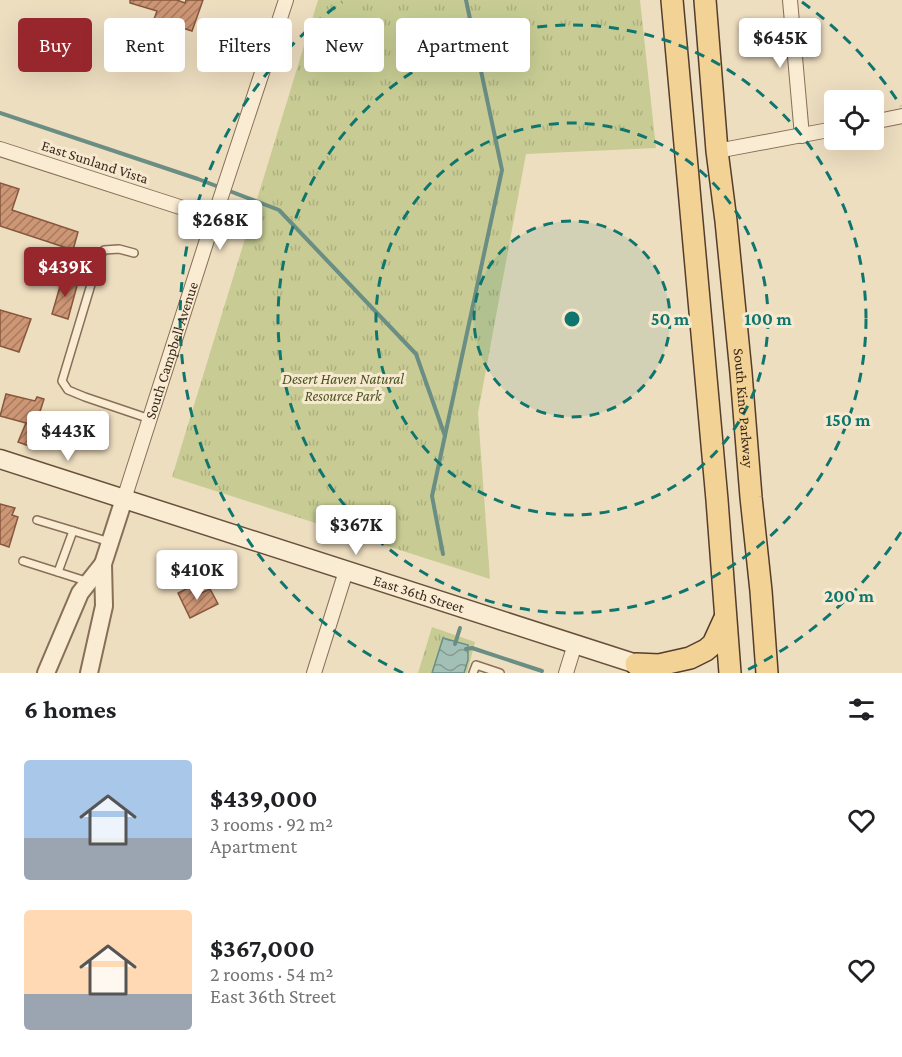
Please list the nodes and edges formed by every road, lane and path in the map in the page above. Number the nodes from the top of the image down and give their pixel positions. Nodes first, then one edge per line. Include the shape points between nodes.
1 (286, 0) edge
2 (672, 0) edge
3 (705, 0) edge
4 (790, 0) edge
5 (902, 116) edge
6 (884, 120) edge
7 (824, 131) edge
8 (802, 135) junction
9 (0, 149) edge
10 (717, 151) junction
11 (214, 218) junction
12 (134, 253) dead end
13 (150, 419) junction
14 (0, 459) edge
15 (124, 499) junction
16 (37, 520) dead end
17 (73, 531) junction
18 (110, 542) junction
19 (22, 561) dead end
20 (104, 564) junction
21 (346, 571) junction
22 (58, 572) junction
23 (89, 582) junction
24 (725, 616) junction
25 (575, 644) junction
26 (636, 664) junction
27 (46, 673) edge
28 (88, 673) edge
29 (314, 673) edge
30 (473, 673) edge
31 (500, 673) edge
32 (566, 673) edge
33 (664, 673) edge
34 (730, 673) edge
35 (767, 673) edge

1 - 11 street, South Campbell Avenue
2 - 24 main road
3 - 10 main road, South Kino Parkway
4 - 8 street
5 - 6 street
7 - 8 street
8 - 10 street
9 - 11 street, East Sunland Vista
10 - 35 main road, South Kino Parkway
11 - 13 street, South Campbell Avenue
12 - 13 lane via 105,250 99,258 62,381 68,390
13 - 15 street, South Campbell Avenue
14 - 15 main road, East 36th Street
15 - 18 street, South Campbell Avenue
15 - 21 main road, East 36th Street
16 - 17 lane
17 - 18 lane
17 - 22 lane
18 - 20 street, South Campbell Avenue
19 - 22 lane
20 - 23 street, South Campbell Avenue
20 - 28 street, South Campbell Avenue via 104,606
21 - 25 main road, East 36th Street
21 - 29 street
22 - 23 lane
23 - 27 street, South Campbell Avenue via 80,593
24 - 26 main road via 706,650 659,665
24 - 34 main road
25 - 26 main road, East 36th Street
25 - 32 street
26 - 33 main road, East 36th Street
30 - 31 lane via 476,665

